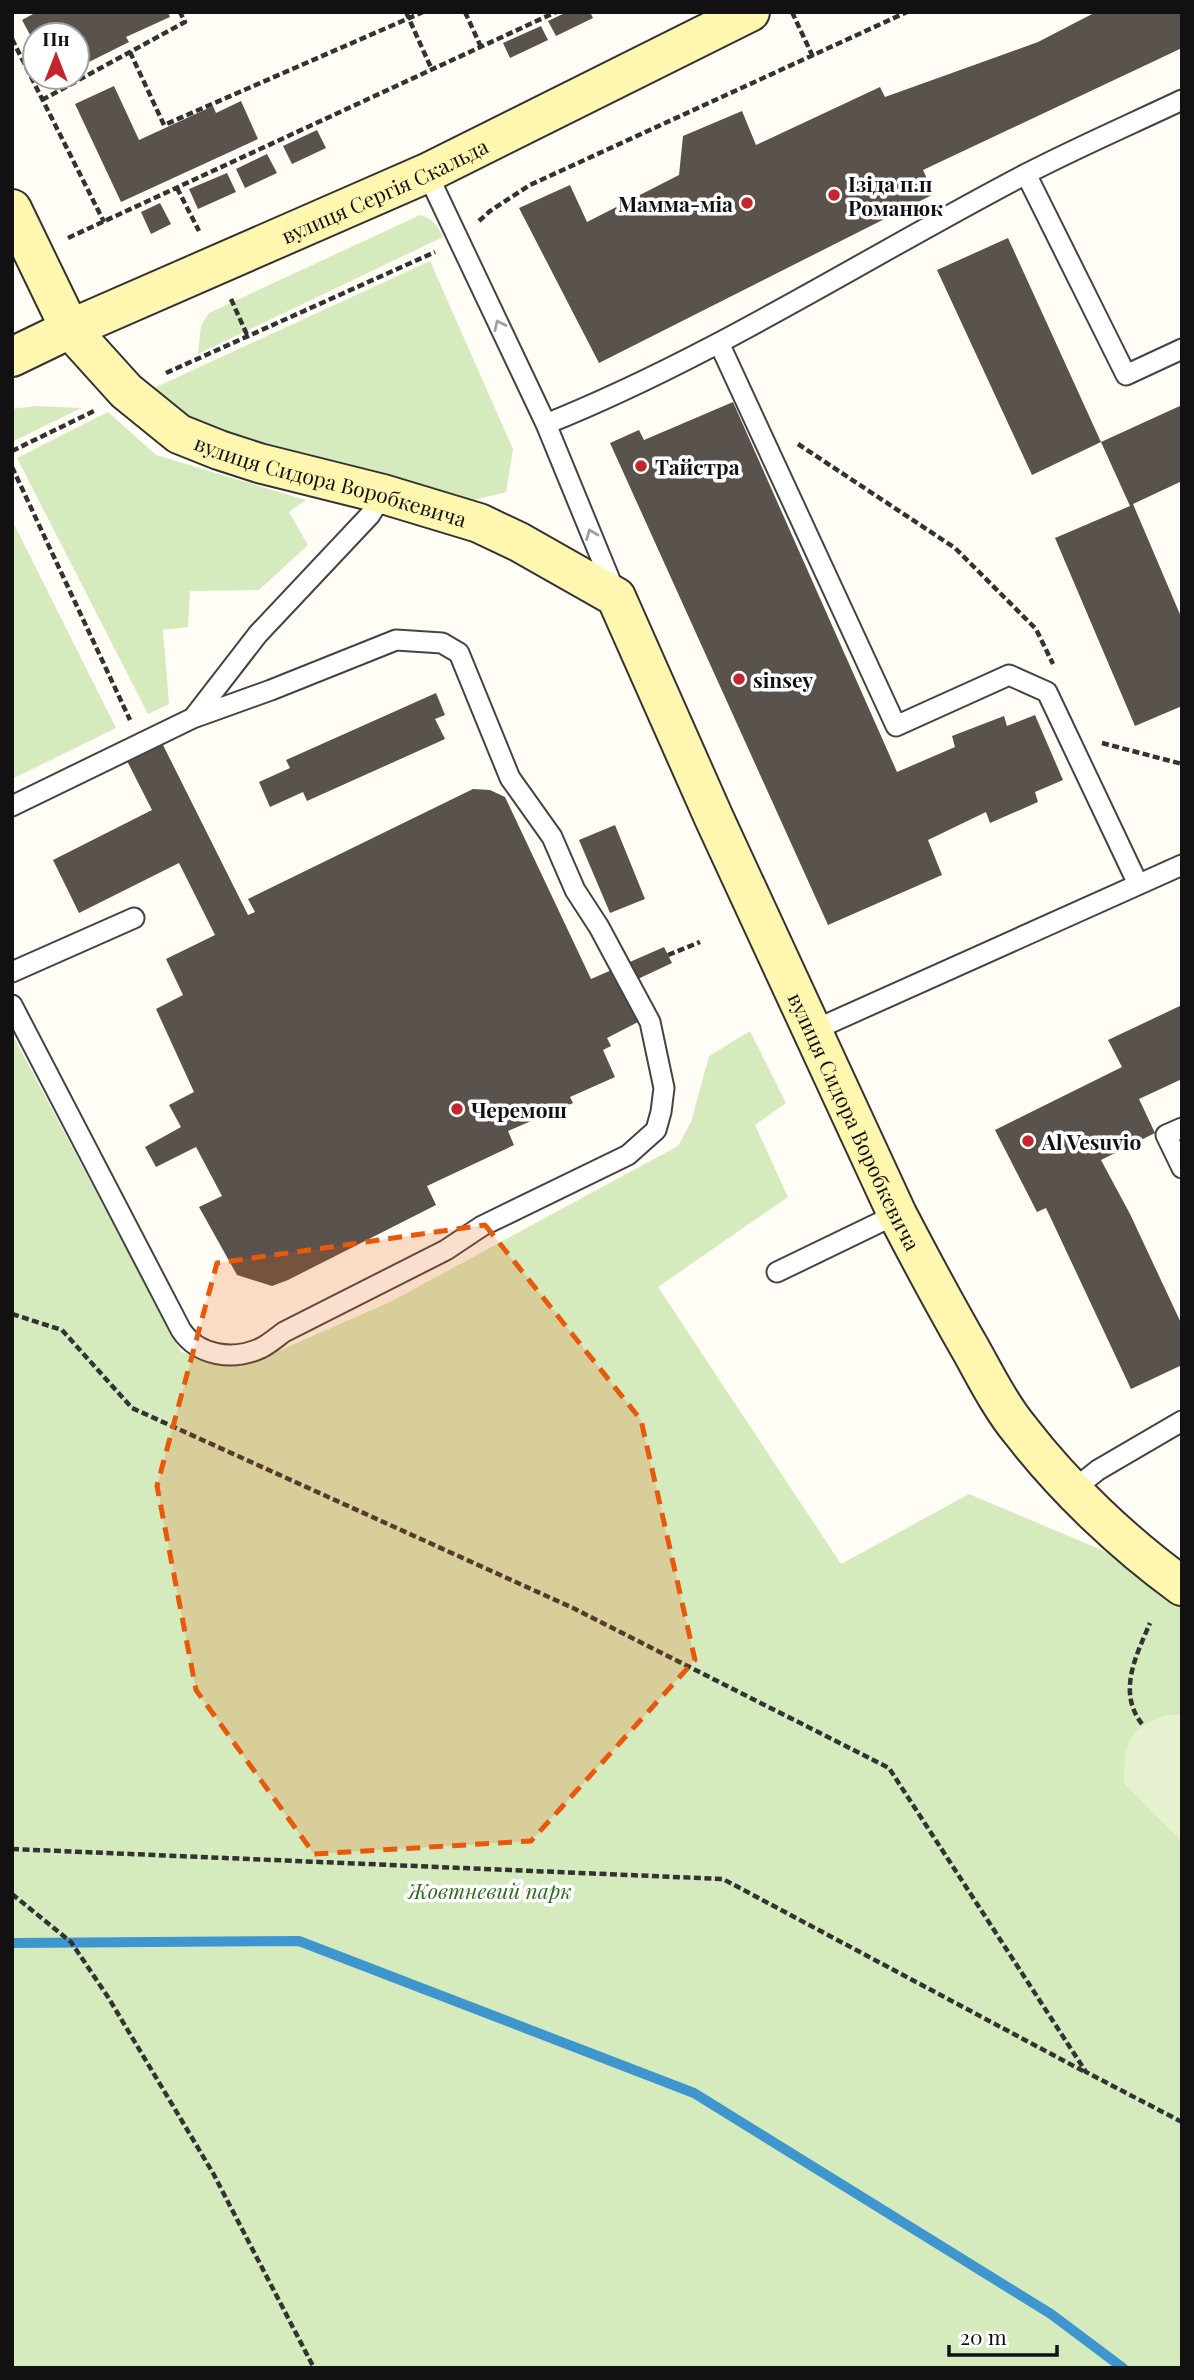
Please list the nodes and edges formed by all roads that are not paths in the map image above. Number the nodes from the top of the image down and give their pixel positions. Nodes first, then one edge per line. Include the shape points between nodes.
1 (750, 12) edge
2 (1182, 100) edge
3 (427, 173) junction
4 (1026, 174) junction
5 (12, 209) edge
6 (70, 329) junction
7 (719, 343) junction
8 (1182, 349) edge
9 (12, 357) edge
10 (546, 424) junction
11 (383, 494) junction
12 (616, 597) junction
13 (193, 718) junction
14 (12, 806) edge
15 (1182, 865) edge
16 (1138, 884) junction
17 (134, 918) dead end
18 (12, 972) edge
19 (12, 1005) edge
20 (812, 1031) junction
21 (1182, 1128) edge
22 (1182, 1168) edge
23 (897, 1214) junction
24 (777, 1272) dead end
25 (1182, 1421) edge
26 (1073, 1490) junction
27 (1182, 1586) edge

1 - 3 street, вулиця Сергія Скальда
2 - 4 lane
3 - 6 street, вулиця Сергія Скальда
10 -> 3 lane, вулиця Сидора Воробкевича
4 - 7 lane
4 - 8 lane via 1126,375
5 - 6 street, вулиця Сидора Воробкевича
6 - 9 street, вулиця Сергія Скальда
6 - 11 street, вулиця Сидора Воробкевича via 126,391 179,433 258,463
7 - 10 lane
7 - 16 lane via 896,726 1009,675 1046,692
12 -> 10 lane, вулиця Сидора Воробкевича
11 - 12 street, вулиця Сидора Воробкевича via 479,523
11 - 13 lane via 258,634
12 - 20 street, вулиця Сидора Воробкевича
13 - 14 lane
13 - 19 lane via 396,640 442,643 459,653 510,778 552,836 575,890 650,1022 664,1088 656,1130 628,1155 482,1226 446,1251 261,1348 221,1356 188,1341 181,1330
15 - 16 lane
16 - 20 lane
17 - 18 lane
20 - 23 street, вулиця Сидора Воробкевича
21 - 22 lane via 1166,1135
23 - 24 lane
23 - 26 street, вулиця Сидора Воробкевича via 990,1384 1020,1431
25 - 26 lane via 1098,1470
26 - 27 street, вулиця Сидора Воробкевича via 1147,1560

